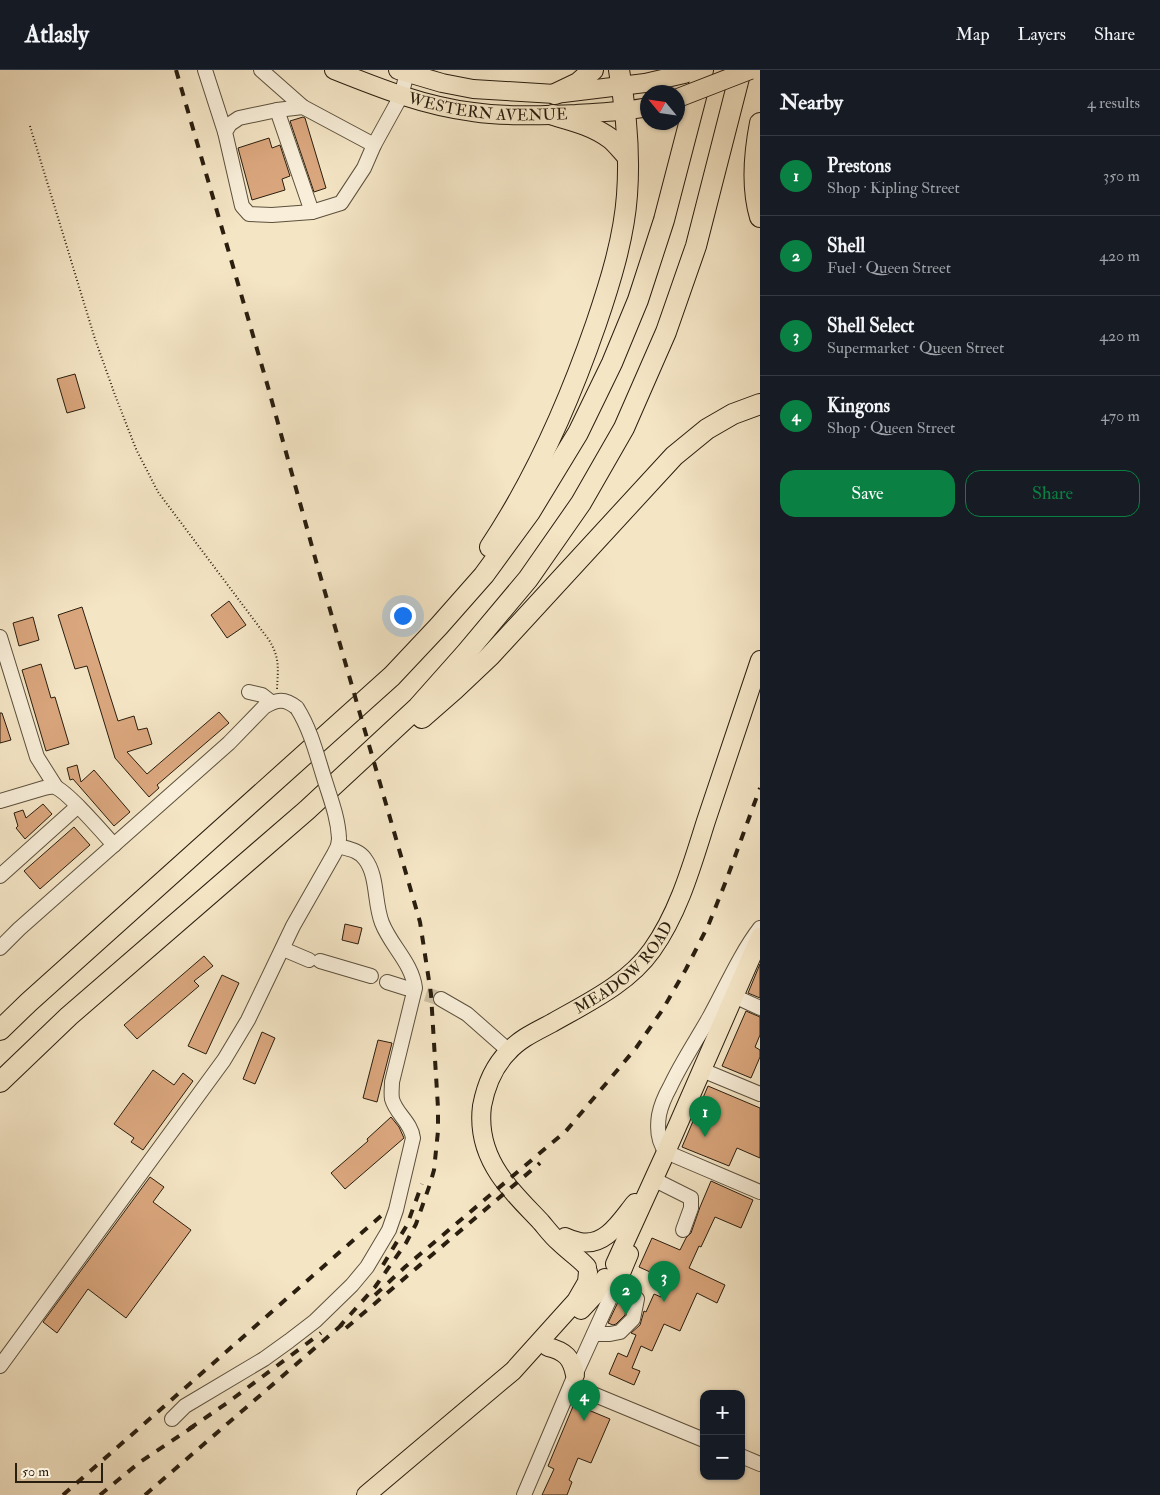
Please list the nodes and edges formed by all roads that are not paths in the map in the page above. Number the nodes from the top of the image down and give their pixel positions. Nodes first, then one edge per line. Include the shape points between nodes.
1 (205, 70) edge
2 (261, 70) edge
3 (334, 70) edge
4 (593, 70) edge
5 (696, 70) edge
6 (703, 70) edge
7 (741, 70) edge
8 (750, 70) edge
9 (402, 72) edge
10 (620, 78) edge
11 (555, 94) junction
12 (685, 95) edge
13 (401, 96) junction
14 (304, 107) junction
15 (640, 108) edge
16 (277, 110) junction
17 (624, 111) junction
18 (553, 115) junction
19 (760, 123) edge
20 (225, 132) junction
21 (374, 145) junction
22 (627, 156) junction
23 (312, 212) junction
24 (760, 217) edge
25 (760, 404) edge
26 (0, 637) edge
27 (760, 660) edge
28 (250, 692) dead end
29 (273, 702) junction
30 (285, 771) junction
31 (56, 787) junction
32 (0, 801) edge
33 (78, 806) junction
34 (307, 810) junction
35 (339, 842) junction
36 (114, 845) junction
37 (0, 876) edge
38 (760, 928) edge
39 (760, 937) edge
40 (0, 948) edge
41 (282, 949) junction
42 (371, 976) dead end
43 (387, 982) dead end
44 (406, 988) tunnel mouth
45 (734, 996) junction
46 (441, 1000) tunnel mouth
47 (760, 1008) edge
48 (0, 1030) edge
49 (509, 1051) junction
50 (702, 1070) junction
51 (0, 1082) edge
52 (760, 1094) edge
53 (666, 1152) junction
54 (652, 1182) junction
55 (760, 1192) edge
56 (683, 1230) dead end
57 (566, 1243) junction
58 (601, 1270) junction
59 (552, 1329) junction
60 (594, 1332) junction
61 (548, 1347) junction
62 (0, 1366) edge
63 (514, 1371) junction
64 (573, 1380) junction
65 (172, 1419) dead end
66 (700, 1438) edge
67 (745, 1458) edge
68 (760, 1464) edge
69 (366, 1495) edge
70 (524, 1495) edge

1 - 20 street
2 - 14 street
3 - 13 main road, WESTERN AVENUE
4 - 11 highway via 578,84
5 - 10 main road, WESTERN AVENUE via 645,83
6 - 30 highway via 664,220 638,300 578,433 530,512 484,575 392,676
7 - 34 highway via 696,246 666,332 624,428 581,503 528,579 418,707
8 - 12 main road, bridge
9 - 11 main road, WESTERN AVENUE via 473,90
9 - 13 street
10 - 11 main road, WESTERN AVENUE
10 - 17 highway
13 - 18 main road, WESTERN AVENUE via 473,112
13 - 21 street
14 - 16 street
14 - 21 street
15 - 17 main road, WESTERN AVENUE
16 - 20 street via 239,118
16 - 23 street
17 - 18 main road, WESTERN AVENUE
17 - 22 highway
18 - 22 highway via 598,130 613,140
19 - 24 highway via 754,172
20 - 23 street via 242,206 250,214
21 - 23 street via 364,168 341,203
22 - 30 highway via 627,196 619,246 602,306 581,368 545,450 511,512 480,561 442,611 385,675
25 - 34 highway via 707,429 674,456 490,656 413,726
26 - 31 street via 37,757
27 - 49 main road, MEADOW ROAD via 677,904 651,952 608,990 538,1030
28 - 29 street
29 - 35 street, bridge via 290,702 304,720 337,820
29 - 36 street
30 - 48 highway
31 - 32 street
31 - 33 street
33 - 36 street
33 - 37 street
34 - 51 highway via 69,1016
35 - 41 street
35 - 65 street via 358,852 368,863 382,924 414,979 415,988 392,1082 392,1098 412,1131 396,1210 389,1230 367,1267 328,1309 264,1359 185,1406
36 - 40 street
38 - 53 street via 663,1101 658,1128
39 - 45 main road
41 - 42 street
41 - 62 street via 236,1041 215,1074
43 - 44 street
45 - 47 street
45 - 50 main road
46 - 49 street via 475,1020
49 - 57 main road, MEADOW ROAD via 484,1092 483,1138 489,1158 521,1202
50 - 52 street
50 - 53 main road
53 - 54 main road
53 - 55 street
54 - 56 street via 691,1198 692,1208
54 - 57 main road via 604,1238
54 - 58 main road via 637,1210 610,1246
54 - 58 main road via 647,1211
57 - 58 main road, MEADOW ROAD
57 - 59 main road via 582,1278
58 - 59 main road via 587,1282 576,1301
58 - 60 street
58 - 60 street via 637,1299 633,1319 620,1332
58 - 61 main road
59 - 63 main road
60 - 64 street
61 - 63 main road via 534,1360
61 - 64 main road via 566,1354 573,1366
63 - 69 main road
64 - 66 street
64 - 70 street
67 - 68 street

